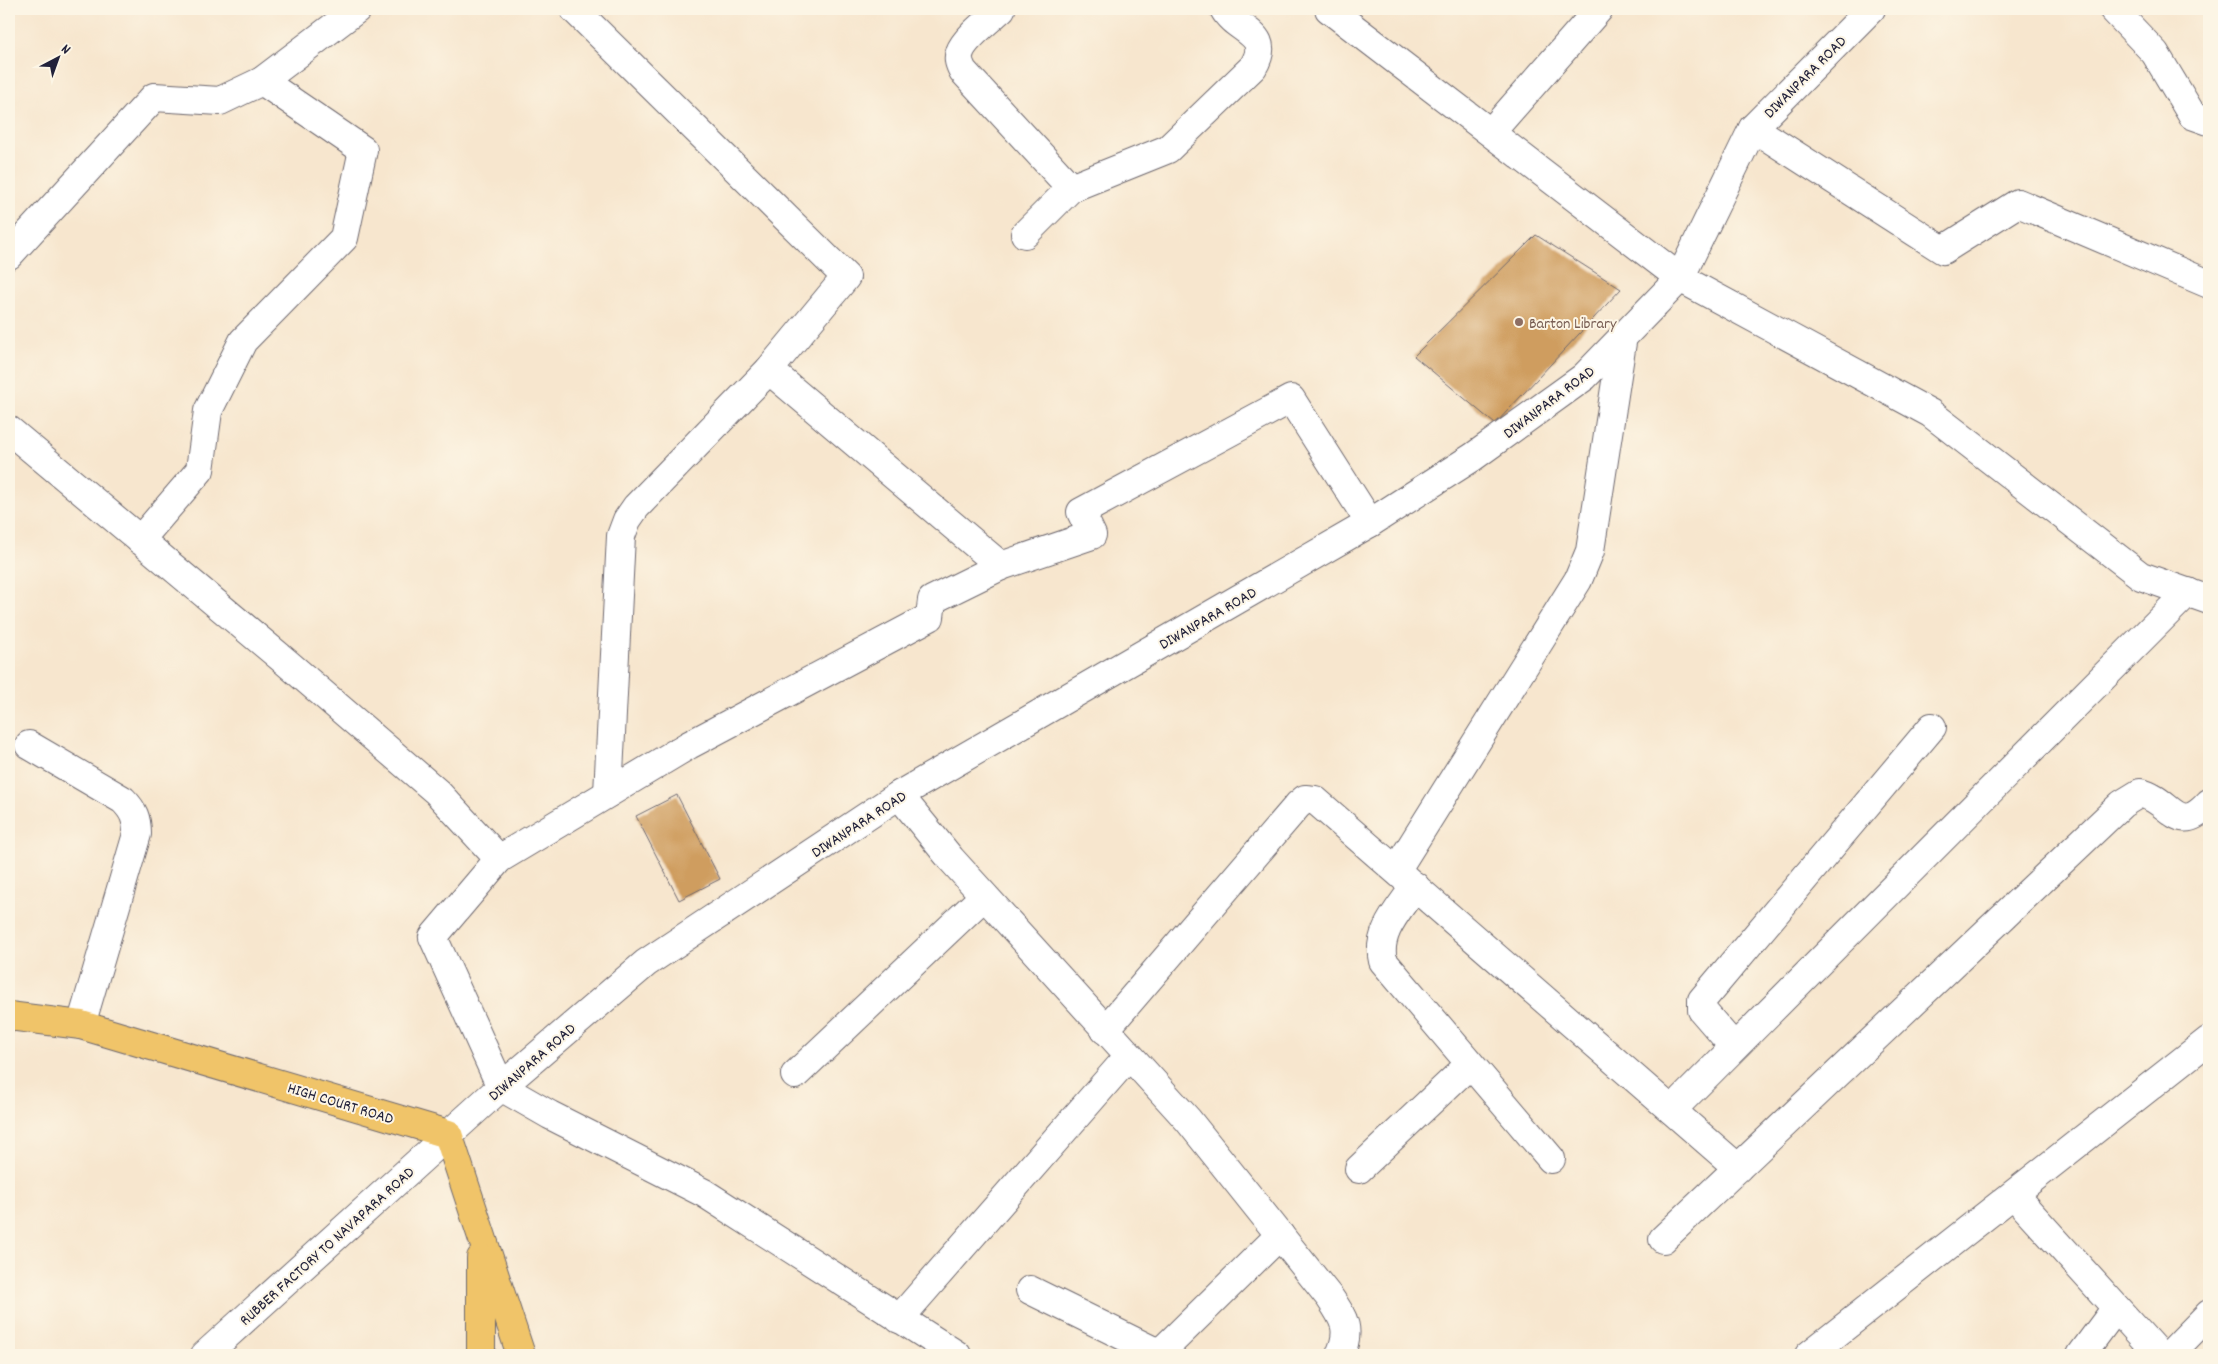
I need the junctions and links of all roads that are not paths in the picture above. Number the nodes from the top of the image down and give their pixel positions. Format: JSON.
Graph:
{"nodes":[{"id":1,"x":357,"y":9,"type":"edge"},
{"id":2,"x":574,"y":9,"type":"edge"},
{"id":3,"x":1001,"y":9,"type":"edge"},
{"id":4,"x":1224,"y":9,"type":"edge"},
{"id":5,"x":1329,"y":9,"type":"edge"},
{"id":6,"x":1598,"y":9,"type":"edge"},
{"id":7,"x":1871,"y":9,"type":"edge"},
{"id":8,"x":2113,"y":9,"type":"edge"},
{"id":9,"x":262,"y":81,"type":"junction"},
{"id":10,"x":2209,"y":121,"type":"edge"},
{"id":11,"x":1753,"y":128,"type":"junction"},
{"id":12,"x":1491,"y":132,"type":"junction"},
{"id":13,"x":1071,"y":188,"type":"junction"},
{"id":14,"x":1024,"y":234,"type":"dead end"},
{"id":15,"x":9,"y":255,"type":"edge"},
{"id":16,"x":1680,"y":278,"type":"junction"},
{"id":17,"x":2209,"y":284,"type":"edge"},
{"id":18,"x":1623,"y":336,"type":"junction"},
{"id":19,"x":768,"y":370,"type":"junction"},
{"id":20,"x":9,"y":430,"type":"edge"},
{"id":21,"x":1370,"y":523,"type":"junction"},
{"id":22,"x":140,"y":540,"type":"junction"},
{"id":23,"x":1001,"y":566,"type":"junction"},
{"id":24,"x":2199,"y":596,"type":"edge"},
{"id":25,"x":1932,"y":727,"type":"dead end"},
{"id":26,"x":29,"y":745,"type":"dead end"},
{"id":27,"x":608,"y":793,"type":"junction"},
{"id":28,"x":899,"y":795,"type":"junction"},
{"id":29,"x":2209,"y":803,"type":"edge"},
{"id":30,"x":499,"y":859,"type":"junction"},
{"id":31,"x":1406,"y":877,"type":"junction"},
{"id":32,"x":984,"y":896,"type":"junction"},
{"id":33,"x":9,"y":1016,"type":"edge"},
{"id":34,"x":81,"y":1025,"type":"junction"},
{"id":35,"x":1105,"y":1030,"type":"junction"},
{"id":36,"x":2209,"y":1040,"type":"edge"},
{"id":37,"x":1734,"y":1047,"type":"junction"},
{"id":38,"x":1129,"y":1056,"type":"junction"},
{"id":39,"x":1470,"y":1064,"type":"junction"},
{"id":40,"x":795,"y":1075,"type":"dead end"},
{"id":41,"x":501,"y":1087,"type":"junction"},
{"id":42,"x":1672,"y":1110,"type":"junction"},
{"id":43,"x":448,"y":1134,"type":"junction"},
{"id":44,"x":1551,"y":1159,"type":"dead end"},
{"id":45,"x":1738,"y":1168,"type":"junction"},
{"id":46,"x":1359,"y":1169,"type":"dead end"},
{"id":47,"x":2014,"y":1195,"type":"junction"},
{"id":48,"x":481,"y":1231,"type":"junction"},
{"id":49,"x":1280,"y":1235,"type":"junction"},
{"id":50,"x":1663,"y":1238,"type":"dead end"},
{"id":51,"x":1030,"y":1290,"type":"dead end"},
{"id":52,"x":2116,"y":1308,"type":"junction"},
{"id":53,"x":2209,"y":1314,"type":"edge"},
{"id":54,"x":899,"y":1319,"type":"junction"},
{"id":55,"x":205,"y":1355,"type":"edge"},
{"id":56,"x":481,"y":1355,"type":"edge"},
{"id":57,"x":521,"y":1355,"type":"edge"},
{"id":58,"x":957,"y":1355,"type":"edge"},
{"id":59,"x":1340,"y":1355,"type":"edge"},
{"id":60,"x":1809,"y":1355,"type":"edge"},
{"id":61,"x":2081,"y":1355,"type":"edge"},
{"id":62,"x":2158,"y":1355,"type":"edge"},
{"id":63,"x":2169,"y":1355,"type":"edge"}],
"edges":[{"from":1,"to":9,"type":"street"},
{"from":2,"to":19,"type":"street"},
{"from":3,"to":13,"type":"street"},
{"from":4,"to":13,"type":"street"},
{"from":5,"to":12,"type":"street"},
{"from":6,"to":12,"type":"street"},
{"from":7,"to":11,"type":"street","name":"DIWANPARA ROAD"},
{"from":8,"to":10,"type":"street"},
{"from":9,"to":15,"type":"street"},
{"from":9,"to":22,"type":"street"},
{"from":11,"to":16,"type":"street","name":"DIWANPARA ROAD"},
{"from":11,"to":17,"type":"street"},
{"from":12,"to":16,"type":"street"},
{"from":13,"to":14,"type":"street"},
{"from":16,"to":18,"type":"street","name":"DIWANPARA ROAD"},
{"from":16,"to":24,"type":"street"},
{"from":18,"to":21,"type":"street","name":"DIWANPARA ROAD"},
{"from":18,"to":31,"type":"street"},
{"from":19,"to":23,"type":"street"},
{"from":19,"to":27,"type":"street"},
{"from":20,"to":22,"type":"street"},
{"from":21,"to":23,"type":"street"},
{"from":21,"to":28,"type":"street","name":"DIWANPARA ROAD"},
{"from":22,"to":30,"type":"street"},
{"from":23,"to":27,"type":"street"},
{"from":24,"to":37,"type":"street"},
{"from":25,"to":37,"type":"street"},
{"from":26,"to":34,"type":"street"},
{"from":27,"to":30,"type":"street"},
{"from":28,"to":32,"type":"street"},
{"from":28,"to":41,"type":"street","name":"DIWANPARA ROAD"},
{"from":29,"to":45,"type":"street"},
{"from":30,"to":41,"type":"street"},
{"from":31,"to":35,"type":"street"},
{"from":31,"to":39,"type":"street"},
{"from":31,"to":42,"type":"street"},
{"from":32,"to":35,"type":"street"},
{"from":32,"to":40,"type":"street"},
{"from":33,"to":34,"type":"main road","name":"HIGH COURT ROAD"},
{"from":34,"to":43,"type":"main road","name":"HIGH COURT ROAD"},
{"from":35,"to":38,"type":"street"},
{"from":36,"to":47,"type":"street"},
{"from":37,"to":42,"type":"street"},
{"from":38,"to":49,"type":"street"},
{"from":38,"to":54,"type":"street"},
{"from":39,"to":44,"type":"street"},
{"from":39,"to":46,"type":"street"},
{"from":41,"to":43,"type":"street","name":"DIWANPARA ROAD"},
{"from":41,"to":54,"type":"street"},
{"from":42,"to":45,"type":"street"},
{"from":43,"to":48,"type":"main road"},
{"from":43,"to":55,"type":"street","name":"RUBBER FACTORY TO NAVAPARA ROAD"},
{"from":45,"to":50,"type":"street"},
{"from":47,"to":52,"type":"street"},
{"from":47,"to":60,"type":"street"},
{"from":48,"to":56,"type":"main road"},
{"from":48,"to":57,"type":"main road"},
{"from":49,"to":51,"type":"street"},
{"from":49,"to":59,"type":"street"},
{"from":52,"to":61,"type":"street"},
{"from":52,"to":62,"type":"street"},
{"from":53,"to":63,"type":"street"},
{"from":54,"to":58,"type":"street"}]}
